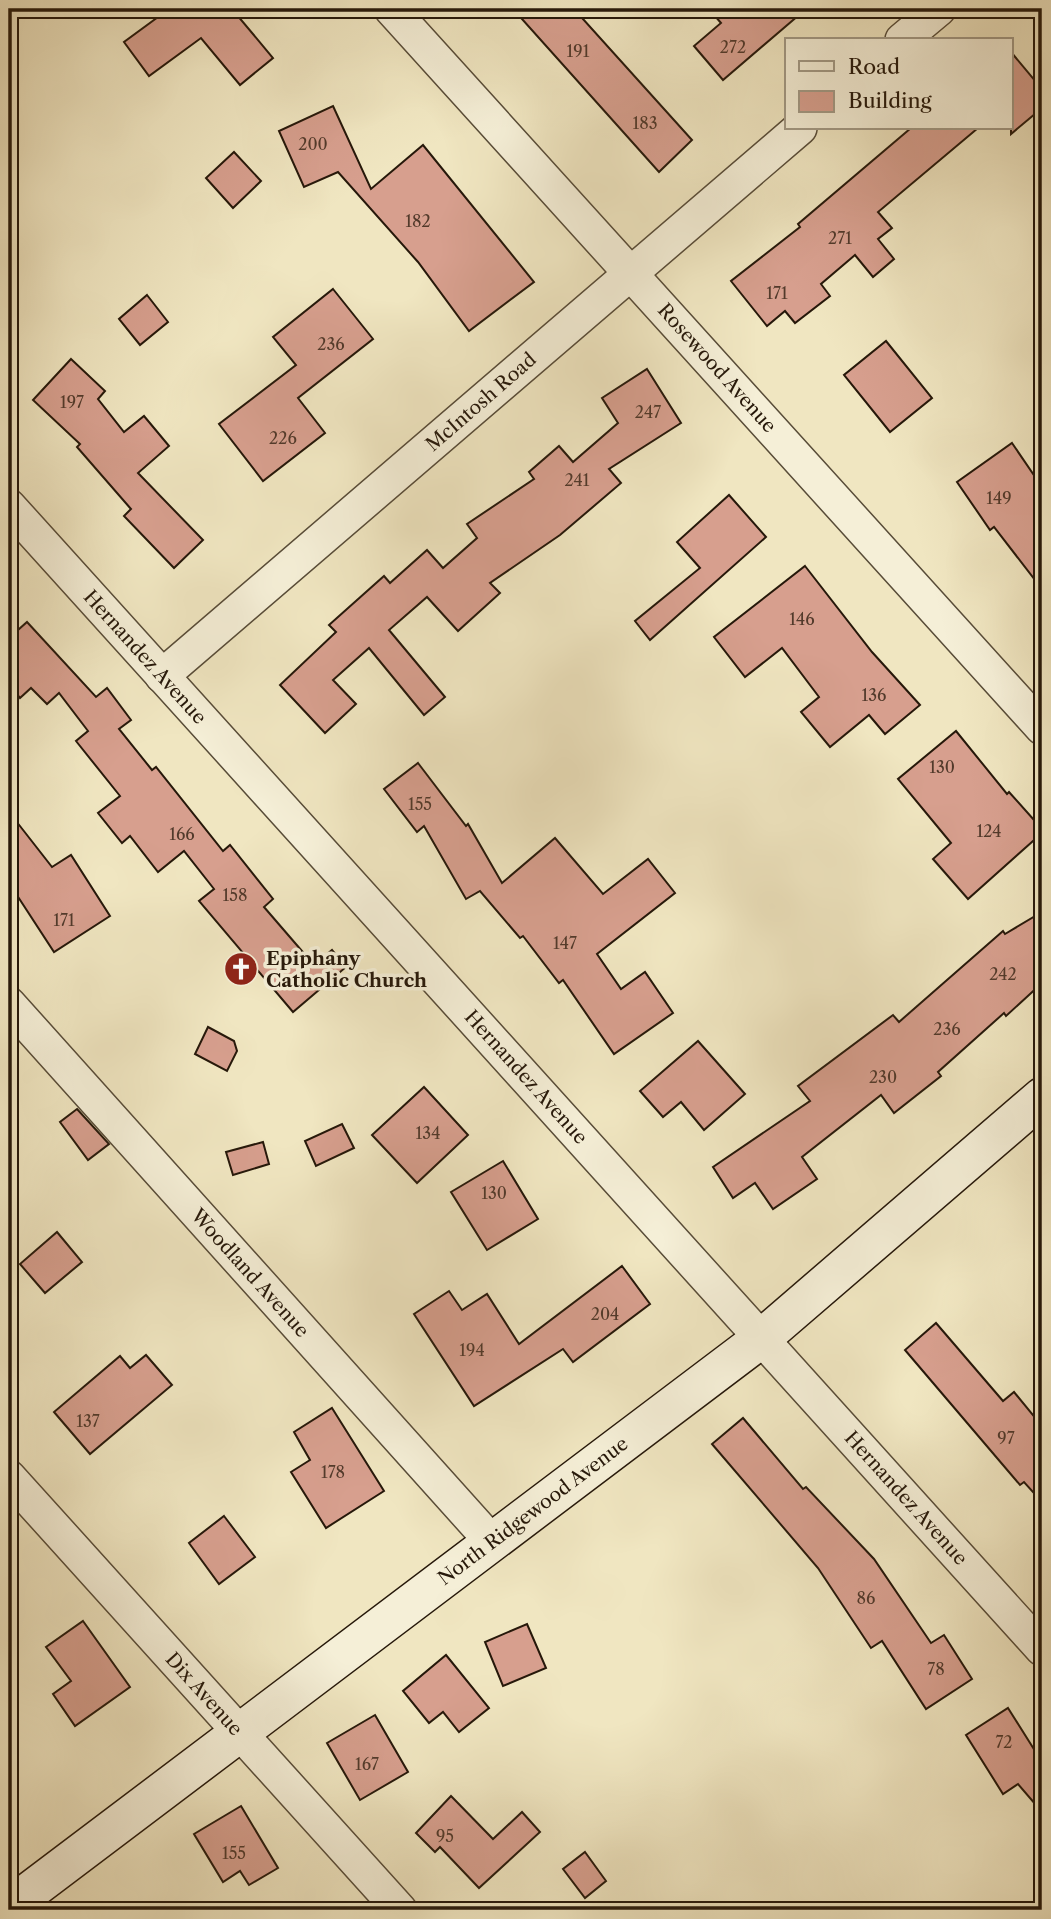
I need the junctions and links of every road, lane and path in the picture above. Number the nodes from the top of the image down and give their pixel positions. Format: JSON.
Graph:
{"nodes":[{"id":1,"x":391,"y":9,"type":"edge"},
{"id":2,"x":939,"y":9,"type":"edge"},
{"id":3,"x":904,"y":38,"type":"edge"},
{"id":4,"x":798,"y":130,"type":"edge"},
{"id":5,"x":630,"y":273,"type":"junction"},
{"id":6,"x":9,"y":506,"type":"edge"},
{"id":7,"x":162,"y":676,"type":"junction"},
{"id":8,"x":1042,"y":728,"type":"edge"},
{"id":9,"x":9,"y":1004,"type":"edge"},
{"id":10,"x":1042,"y":1097,"type":"edge"},
{"id":11,"x":762,"y":1338,"type":"junction"},
{"id":12,"x":9,"y":1477,"type":"edge"},
{"id":13,"x":492,"y":1542,"type":"junction"},
{"id":14,"x":1042,"y":1649,"type":"edge"},
{"id":15,"x":239,"y":1732,"type":"junction"},
{"id":16,"x":9,"y":1907,"type":"edge"},
{"id":17,"x":400,"y":1910,"type":"edge"}],
"edges":[{"from":1,"to":5,"type":"street","name":"Rosewood Avenue"},
{"from":2,"to":3,"type":"street"},
{"from":4,"to":5,"type":"street","name":"McIntosh Road"},
{"from":5,"to":7,"type":"street","name":"McIntosh Road"},
{"from":5,"to":8,"type":"street","name":"Rosewood Avenue"},
{"from":6,"to":7,"type":"street","name":"Hernandez Avenue"},
{"from":7,"to":11,"type":"street","name":"Hernandez Avenue"},
{"from":9,"to":13,"type":"street","name":"Woodland Avenue"},
{"from":10,"to":11,"type":"street","name":"North Ridgewood Avenue"},
{"from":11,"to":13,"type":"street","name":"North Ridgewood Avenue"},
{"from":11,"to":14,"type":"street","name":"Hernandez Avenue"},
{"from":12,"to":15,"type":"street","name":"Dix Avenue"},
{"from":13,"to":15,"type":"street","name":"North Ridgewood Avenue"},
{"from":15,"to":16,"type":"street","name":"North Ridgewood Avenue"},
{"from":15,"to":17,"type":"street","name":"Dix Avenue"}]}
